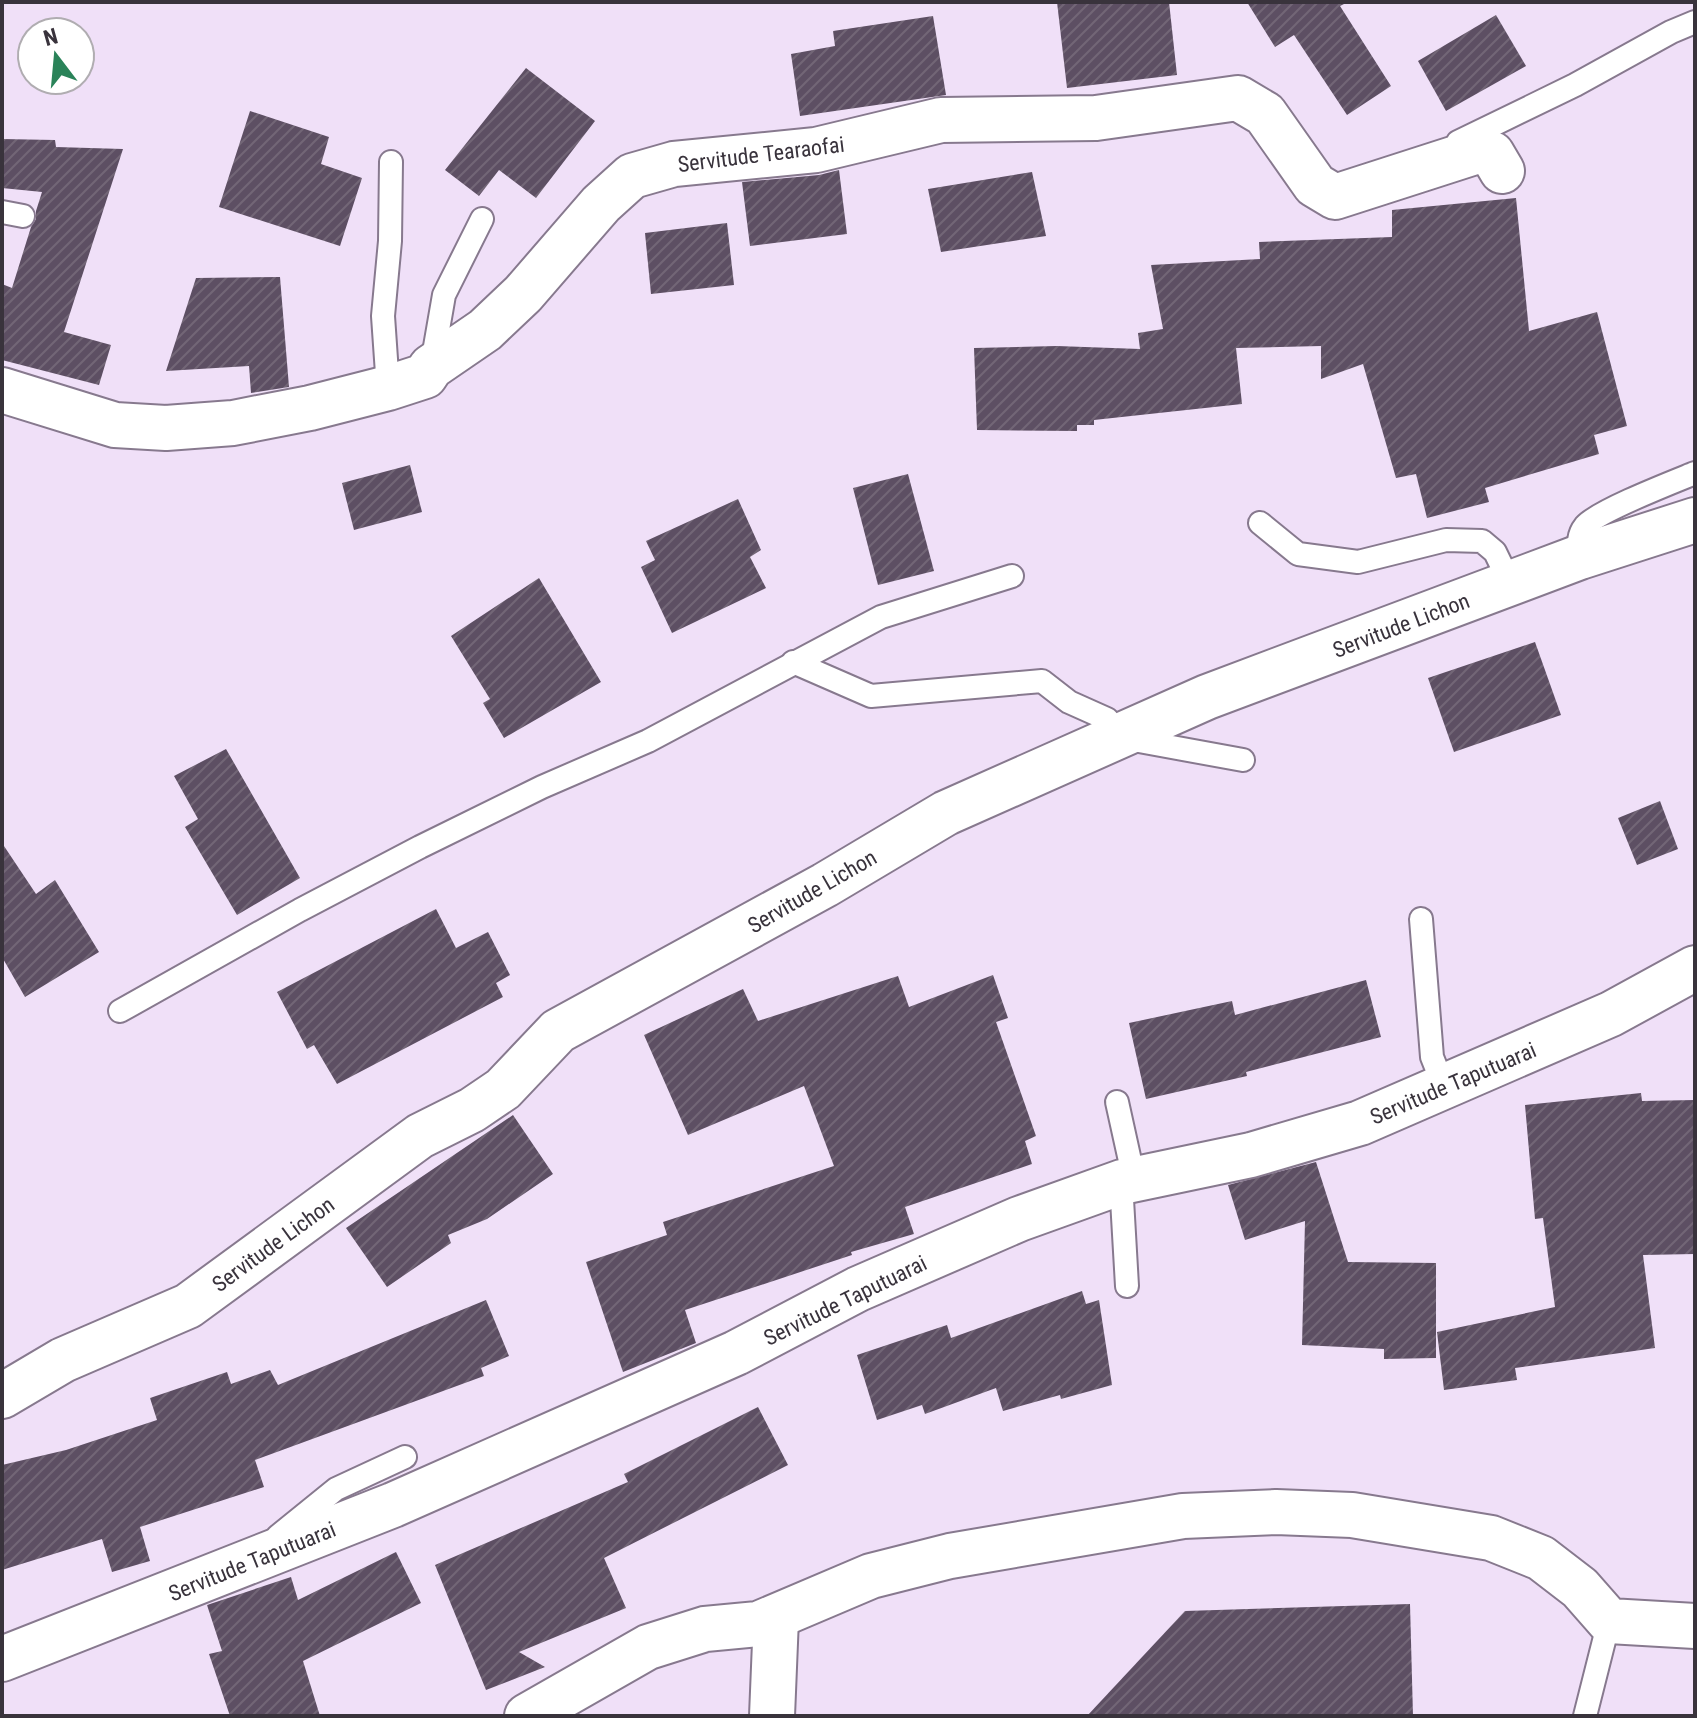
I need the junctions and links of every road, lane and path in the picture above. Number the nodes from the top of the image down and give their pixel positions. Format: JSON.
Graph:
{"nodes":[{"id":1,"x":1695,"y":22,"type":"edge"},
{"id":2,"x":391,"y":162,"type":"dead end"},
{"id":3,"x":1502,"y":171,"type":"dead end"},
{"id":4,"x":1327,"y":192,"type":"junction"},
{"id":5,"x":482,"y":219,"type":"dead end"},
{"id":6,"x":431,"y":367,"type":"junction"},
{"id":7,"x":388,"y":388,"type":"junction"},
{"id":8,"x":2,"y":390,"type":"edge"},
{"id":9,"x":1695,"y":473,"type":"edge"},
{"id":10,"x":1695,"y":520,"type":"edge"},
{"id":11,"x":1260,"y":523,"type":"dead end"},
{"id":12,"x":1580,"y":557,"type":"junction"},
{"id":13,"x":1012,"y":576,"type":"dead end"},
{"id":14,"x":1510,"y":583,"type":"junction"},
{"id":15,"x":1380,"y":633,"type":"junction"},
{"id":16,"x":1437,"y":644,"type":"dead end"},
{"id":17,"x":793,"y":662,"type":"junction"},
{"id":18,"x":1118,"y":736,"type":"junction"},
{"id":19,"x":1243,"y":760,"type":"dead end"},
{"id":20,"x":1421,"y":919,"type":"dead end"},
{"id":21,"x":1695,"y":968,"type":"edge"},
{"id":22,"x":120,"y":1011,"type":"dead end"},
{"id":23,"x":1444,"y":1087,"type":"junction"},
{"id":24,"x":1117,"y":1102,"type":"dead end"},
{"id":25,"x":1127,"y":1181,"type":"junction"},
{"id":26,"x":1127,"y":1286,"type":"dead end"},
{"id":27,"x":2,"y":1396,"type":"edge"},
{"id":28,"x":405,"y":1457,"type":"dead end"},
{"id":29,"x":261,"y":1557,"type":"junction"},
{"id":30,"x":1695,"y":1604,"type":"edge"},
{"id":31,"x":776,"y":1618,"type":"junction"},
{"id":32,"x":1609,"y":1621,"type":"junction"},
{"id":33,"x":1675,"y":1625,"type":"edge"},
{"id":34,"x":2,"y":1659,"type":"edge"},
{"id":35,"x":527,"y":1716,"type":"edge"},
{"id":36,"x":772,"y":1716,"type":"edge"},
{"id":37,"x":1585,"y":1716,"type":"edge"}],
"edges":[{"from":1,"to":4,"type":"lane"},
{"from":2,"to":7,"type":"lane"},
{"from":3,"to":4,"type":"street"},
{"from":4,"to":6,"type":"street","name":"Servitude Tearaofai"},
{"from":5,"to":6,"type":"lane"},
{"from":6,"to":7,"type":"street","name":"Servitude Tearaofai"},
{"from":7,"to":8,"type":"street","name":"Servitude Tearaofai"},
{"from":9,"to":12,"type":"lane"},
{"from":10,"to":12,"type":"street","name":"Servitude Lichon"},
{"from":11,"to":14,"type":"lane"},
{"from":12,"to":14,"type":"street","name":"Servitude Lichon"},
{"from":13,"to":17,"type":"lane"},
{"from":14,"to":15,"type":"street","name":"Servitude Lichon"},
{"from":15,"to":16,"type":"street"},
{"from":15,"to":18,"type":"street","name":"Servitude Lichon"},
{"from":17,"to":18,"type":"lane"},
{"from":17,"to":22,"type":"lane"},
{"from":18,"to":19,"type":"lane"},
{"from":18,"to":27,"type":"street","name":"Servitude Lichon"},
{"from":20,"to":23,"type":"lane"},
{"from":21,"to":23,"type":"street","name":"Servitude Taputuarai"},
{"from":23,"to":25,"type":"street","name":"Servitude Taputuarai"},
{"from":24,"to":25,"type":"lane"},
{"from":25,"to":26,"type":"lane"},
{"from":25,"to":29,"type":"street","name":"Servitude Taputuarai"},
{"from":28,"to":29,"type":"lane"},
{"from":29,"to":34,"type":"street","name":"Servitude Taputuarai"},
{"from":30,"to":33,"type":"lane"},
{"from":31,"to":32,"type":"street"},
{"from":31,"to":35,"type":"street"},
{"from":31,"to":36,"type":"street"},
{"from":32,"to":33,"type":"street"},
{"from":32,"to":37,"type":"lane"}]}
